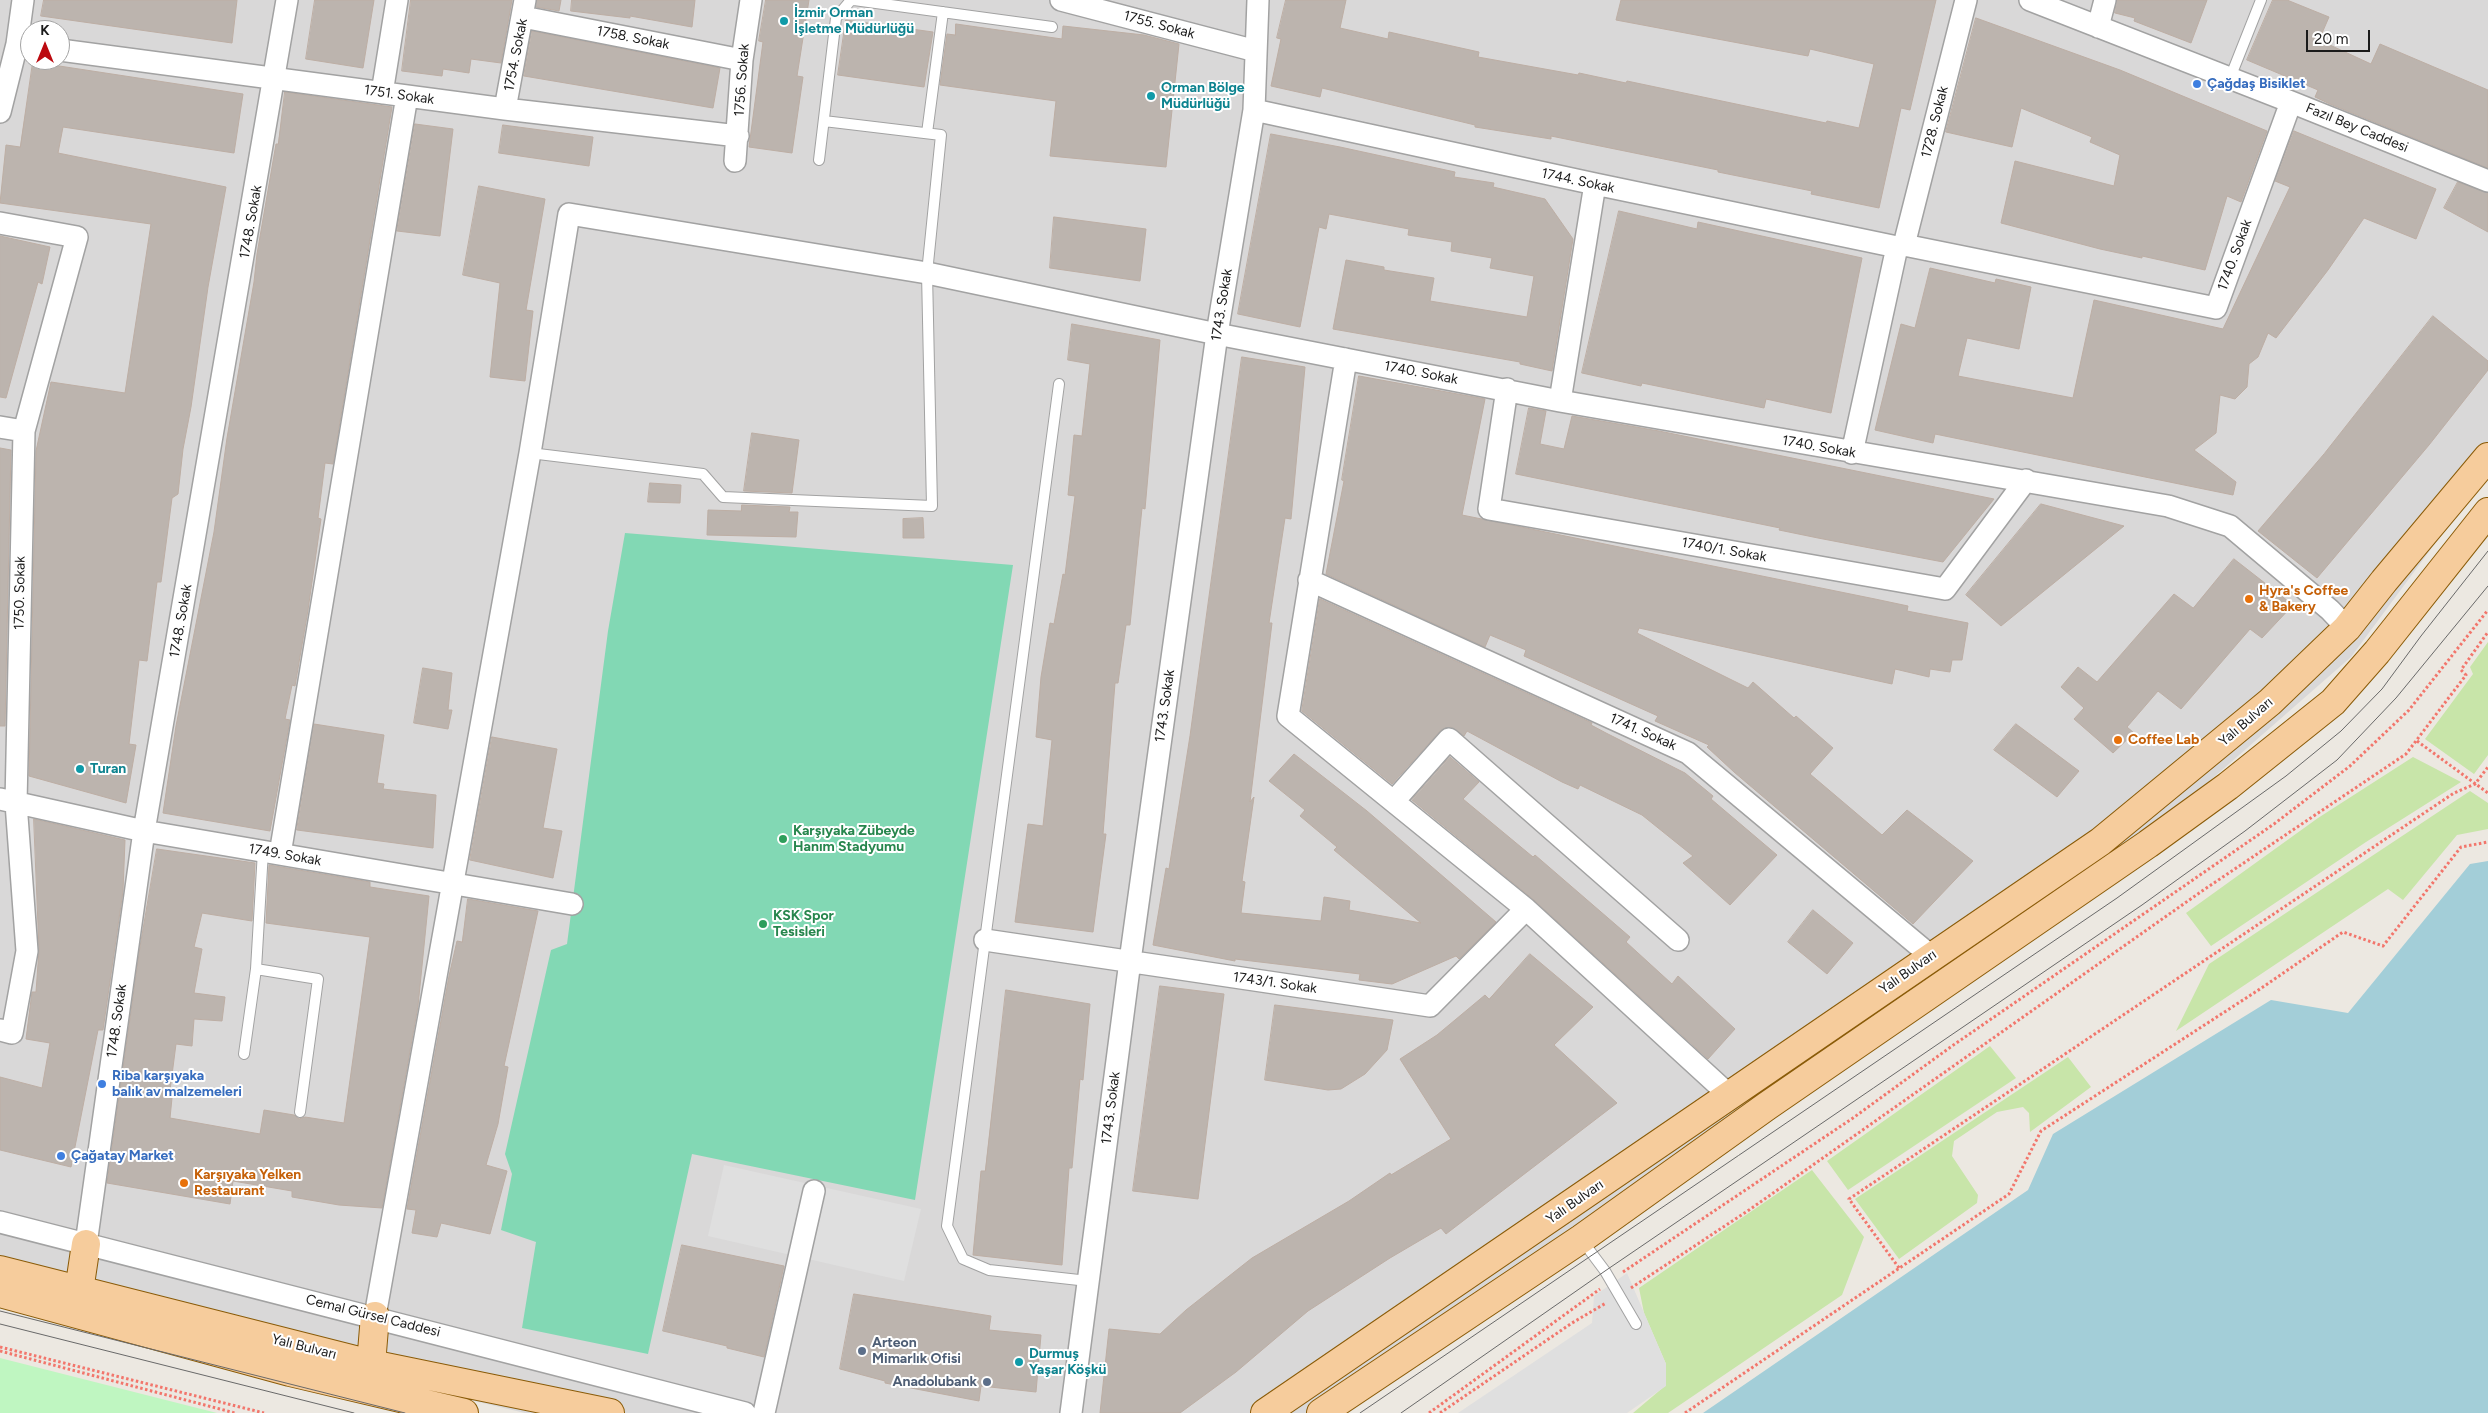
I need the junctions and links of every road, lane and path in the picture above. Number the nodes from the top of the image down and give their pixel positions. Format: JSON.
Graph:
{"nodes":[{"id":1,"x":23,"y":0,"type":"edge"},
{"id":2,"x":287,"y":0,"type":"edge"},
{"id":3,"x":397,"y":0,"type":"edge"},
{"id":4,"x":751,"y":0,"type":"edge"},
{"id":5,"x":853,"y":0,"type":"edge"},
{"id":6,"x":1061,"y":0,"type":"edge"},
{"id":7,"x":1258,"y":0,"type":"edge"},
{"id":8,"x":1966,"y":0,"type":"edge"},
{"id":9,"x":2030,"y":0,"type":"edge"},
{"id":10,"x":2105,"y":0,"type":"edge"},
{"id":11,"x":2261,"y":0,"type":"edge"},
{"id":12,"x":920,"y":4,"type":"edge"},
{"id":13,"x":1104,"y":5,"type":"edge"},
{"id":14,"x":524,"y":8,"type":"edge"},
{"id":15,"x":943,"y":12,"type":"junction"},
{"id":16,"x":1052,"y":27,"type":"dead end"},
{"id":17,"x":2098,"y":27,"type":"junction"},
{"id":18,"x":16,"y":44,"type":"edge"},
{"id":19,"x":70,"y":51,"type":"edge"},
{"id":20,"x":1256,"y":51,"type":"junction"},
{"id":21,"x":742,"y":60,"type":"junction"},
{"id":22,"x":275,"y":78,"type":"junction"},
{"id":23,"x":2230,"y":78,"type":"junction"},
{"id":24,"x":382,"y":93,"type":"junction"},
{"id":25,"x":407,"y":96,"type":"junction"},
{"id":26,"x":2291,"y":102,"type":"junction"},
{"id":27,"x":505,"y":109,"type":"junction"},
{"id":28,"x":1254,"y":110,"type":"junction"},
{"id":29,"x":0,"y":112,"type":"edge"},
{"id":30,"x":824,"y":121,"type":"junction"},
{"id":31,"x":927,"y":133,"type":"junction"},
{"id":32,"x":738,"y":136,"type":"junction"},
{"id":33,"x":819,"y":160,"type":"dead end"},
{"id":34,"x":735,"y":161,"type":"dead end"},
{"id":35,"x":2488,"y":181,"type":"edge"},
{"id":36,"x":1595,"y":184,"type":"junction"},
{"id":37,"x":0,"y":223,"type":"edge"},
{"id":38,"x":1901,"y":246,"type":"junction"},
{"id":39,"x":927,"y":273,"type":"junction"},
{"id":40,"x":1218,"y":334,"type":"junction"},
{"id":41,"x":1346,"y":359,"type":"junction"},
{"id":42,"x":1059,"y":384,"type":"dead end"},
{"id":43,"x":1507,"y":389,"type":"junction"},
{"id":44,"x":1560,"y":401,"type":"junction"},
{"id":45,"x":0,"y":427,"type":"edge"},
{"id":46,"x":24,"y":431,"type":"junction"},
{"id":47,"x":530,"y":452,"type":"junction"},
{"id":48,"x":1852,"y":453,"type":"junction"},
{"id":49,"x":2488,"y":457,"type":"edge"},
{"id":50,"x":2026,"y":480,"type":"junction"},
{"id":51,"x":2488,"y":512,"type":"edge"},
{"id":52,"x":1309,"y":580,"type":"junction"},
{"id":53,"x":2384,"y":581,"type":"junction"},
{"id":54,"x":2413,"y":607,"type":"junction"},
{"id":55,"x":2488,"y":610,"type":"edge"},
{"id":56,"x":2347,"y":628,"type":"junction"},
{"id":57,"x":2488,"y":632,"type":"edge"},
{"id":58,"x":2377,"y":652,"type":"junction"},
{"id":59,"x":2309,"y":664,"type":"junction"},
{"id":60,"x":2333,"y":702,"type":"junction"},
{"id":61,"x":2417,"y":741,"type":"junction"},
{"id":62,"x":2488,"y":767,"type":"edge"},
{"id":63,"x":2476,"y":784,"type":"junction"},
{"id":64,"x":2488,"y":793,"type":"edge"},
{"id":65,"x":8,"y":801,"type":"edge"},
{"id":66,"x":1394,"y":801,"type":"junction"},
{"id":67,"x":144,"y":831,"type":"junction"},
{"id":68,"x":2488,"y":842,"type":"edge"},
{"id":69,"x":271,"y":853,"type":"junction"},
{"id":70,"x":453,"y":883,"type":"junction"},
{"id":71,"x":572,"y":904,"type":"dead end"},
{"id":72,"x":1526,"y":909,"type":"junction"},
{"id":73,"x":985,"y":940,"type":"junction"},
{"id":74,"x":1678,"y":940,"type":"dead end"},
{"id":75,"x":1932,"y":956,"type":"junction"},
{"id":76,"x":1130,"y":961,"type":"junction"},
{"id":77,"x":256,"y":969,"type":"junction"},
{"id":78,"x":6,"y":1032,"type":"edge"},
{"id":79,"x":244,"y":1054,"type":"dead end"},
{"id":80,"x":1729,"y":1095,"type":"junction"},
{"id":81,"x":300,"y":1112,"type":"dead end"},
{"id":82,"x":814,"y":1191,"type":"dead end"},
{"id":83,"x":0,"y":1222,"type":"edge"},
{"id":84,"x":1581,"y":1238,"type":"junction"},
{"id":85,"x":86,"y":1244,"type":"junction"},
{"id":86,"x":1899,"y":1268,"type":"junction"},
{"id":87,"x":0,"y":1270,"type":"edge"},
{"id":88,"x":1088,"y":1281,"type":"junction"},
{"id":89,"x":1611,"y":1281,"type":"junction"},
{"id":90,"x":79,"y":1291,"type":"junction"},
{"id":91,"x":0,"y":1293,"type":"edge"},
{"id":92,"x":1619,"y":1295,"type":"junction"},
{"id":93,"x":375,"y":1316,"type":"junction"},
{"id":94,"x":1636,"y":1324,"type":"dead end"},
{"id":95,"x":0,"y":1349,"type":"edge"},
{"id":96,"x":371,"y":1364,"type":"junction"},
{"id":97,"x":235,"y":1413,"type":"edge"},
{"id":98,"x":264,"y":1413,"type":"edge"},
{"id":99,"x":464,"y":1413,"type":"edge"},
{"id":100,"x":610,"y":1413,"type":"edge"},
{"id":101,"x":745,"y":1413,"type":"edge"},
{"id":102,"x":764,"y":1413,"type":"edge"},
{"id":103,"x":1071,"y":1413,"type":"edge"},
{"id":104,"x":1265,"y":1413,"type":"edge"},
{"id":105,"x":1321,"y":1413,"type":"edge"},
{"id":106,"x":1429,"y":1413,"type":"edge"},
{"id":107,"x":1440,"y":1413,"type":"edge"},
{"id":108,"x":1685,"y":1413,"type":"edge"}],
"edges":[{"from":1,"to":18,"type":"street"},
{"from":2,"to":22,"type":"street","name":"1748. Sokak"},
{"from":3,"to":24,"type":"street"},
{"from":4,"to":21,"type":"street","name":"1756. Sokak"},
{"from":5,"to":12,"type":"lane"},
{"from":5,"to":30,"type":"lane"},
{"from":6,"to":13,"type":"street","name":"1755. Sokak"},
{"from":7,"to":20,"type":"street","name":"1743. Sokak"},
{"from":8,"to":38,"type":"street","name":"1728. Sokak"},
{"from":9,"to":17,"type":"street","name":"Fazıl Bey Caddesi"},
{"from":10,"to":17,"type":"street"},
{"from":11,"to":23,"type":"lane"},
{"from":12,"to":15,"type":"lane"},
{"from":13,"to":20,"type":"street","name":"1755. Sokak"},
{"from":14,"to":21,"type":"street","name":"1758. Sokak"},
{"from":14,"to":27,"type":"street","name":"1754. Sokak"},
{"from":15,"to":16,"type":"lane"},
{"from":15,"to":31,"type":"lane"},
{"from":17,"to":23,"type":"street","name":"Fazıl Bey Caddesi"},
{"from":18,"to":29,"type":"street"},
{"from":19,"to":22,"type":"street","name":"1751. Sokak"},
{"from":20,"to":28,"type":"street","name":"1743. Sokak"},
{"from":21,"to":32,"type":"street","name":"1756. Sokak"},
{"from":22,"to":24,"type":"street","name":"1751. Sokak"},
{"from":22,"to":67,"type":"street","name":"1748. Sokak"},
{"from":23,"to":26,"type":"street","name":"Fazıl Bey Caddesi"},
{"from":24,"to":25,"type":"street","name":"1751. Sokak"},
{"from":25,"to":27,"type":"street","name":"1751. Sokak"},
{"from":25,"to":69,"type":"street"},
{"from":26,"to":35,"type":"street","name":"Fazıl Bey Caddesi"},
{"from":26,"to":38,"type":"street","name":"1740. Sokak"},
{"from":27,"to":32,"type":"street","name":"1751. Sokak"},
{"from":28,"to":36,"type":"street","name":"1744. Sokak"},
{"from":28,"to":40,"type":"street","name":"1743. Sokak"},
{"from":30,"to":31,"type":"lane"},
{"from":30,"to":33,"type":"lane"},
{"from":31,"to":39,"type":"lane"},
{"from":32,"to":34,"type":"street","name":"1756. Sokak"},
{"from":36,"to":38,"type":"street","name":"1744. Sokak"},
{"from":36,"to":44,"type":"street"},
{"from":37,"to":46,"type":"street","name":"1750. Sokak"},
{"from":38,"to":48,"type":"street","name":"1728. Sokak"},
{"from":39,"to":40,"type":"street","name":"1740. Sokak"},
{"from":39,"to":47,"type":"street","name":"1740. Sokak"},
{"from":39,"to":47,"type":"lane"},
{"from":40,"to":41,"type":"street","name":"1740. Sokak"},
{"from":40,"to":76,"type":"street","name":"1743. Sokak"},
{"from":41,"to":43,"type":"street","name":"1740. Sokak"},
{"from":41,"to":52,"type":"street"},
{"from":42,"to":73,"type":"lane"},
{"from":43,"to":44,"type":"street","name":"1740. Sokak"},
{"from":43,"to":50,"type":"street","name":"1740/1. Sokak"},
{"from":44,"to":48,"type":"street","name":"1740. Sokak"},
{"from":45,"to":46,"type":"street"},
{"from":46,"to":65,"type":"street","name":"1750. Sokak"},
{"from":47,"to":70,"type":"street"},
{"from":48,"to":50,"type":"street","name":"1740. Sokak"},
{"from":49,"to":53,"type":"main road","name":"Yalı Bulvarı"},
{"from":50,"to":56,"type":"street","name":"1740. Sokak"},
{"from":51,"to":54,"type":"main road"},
{"from":52,"to":66,"type":"street"},
{"from":52,"to":75,"type":"street","name":"1741. Sokak"},
{"from":53,"to":54,"type":"main road"},
{"from":53,"to":56,"type":"main road","name":"Yalı Bulvarı"},
{"from":54,"to":58,"type":"main road"},
{"from":55,"to":89,"type":"path"},
{"from":56,"to":58,"type":"main road","name":"1740. Sokak"},
{"from":56,"to":59,"type":"main road","name":"Yalı Bulvarı"},
{"from":57,"to":61,"type":"path"},
{"from":58,"to":60,"type":"main road"},
{"from":59,"to":60,"type":"main road"},
{"from":59,"to":75,"type":"main road","name":"Yalı Bulvarı"},
{"from":60,"to":84,"type":"main road"},
{"from":61,"to":63,"type":"path"},
{"from":61,"to":92,"type":"path"},
{"from":62,"to":63,"type":"path"},
{"from":63,"to":64,"type":"path"},
{"from":63,"to":86,"type":"path"},
{"from":65,"to":67,"type":"street","name":"1749. Sokak"},
{"from":65,"to":78,"type":"street","name":"1750. Sokak"},
{"from":66,"to":72,"type":"street"},
{"from":66,"to":74,"type":"street"},
{"from":67,"to":69,"type":"street","name":"1749. Sokak"},
{"from":67,"to":85,"type":"street","name":"1748. Sokak"},
{"from":68,"to":86,"type":"path"},
{"from":69,"to":70,"type":"street","name":"1749. Sokak"},
{"from":69,"to":77,"type":"lane"},
{"from":70,"to":71,"type":"street","name":"1749. Sokak"},
{"from":70,"to":93,"type":"street"},
{"from":72,"to":76,"type":"street","name":"1743/1. Sokak"},
{"from":72,"to":80,"type":"street"},
{"from":73,"to":76,"type":"street","name":"1743/1. Sokak"},
{"from":73,"to":88,"type":"lane"},
{"from":75,"to":80,"type":"main road","name":"Yalı Bulvarı"},
{"from":76,"to":88,"type":"street","name":"1743. Sokak"},
{"from":77,"to":79,"type":"lane"},
{"from":77,"to":81,"type":"lane"},
{"from":80,"to":104,"type":"main road","name":"Yalı Bulvarı"},
{"from":82,"to":102,"type":"street"},
{"from":83,"to":85,"type":"street","name":"Cemal Gürsel Caddesi"},
{"from":84,"to":89,"type":"lane"},
{"from":84,"to":105,"type":"main road"},
{"from":85,"to":90,"type":"main road"},
{"from":85,"to":93,"type":"street","name":"Cemal Gürsel Caddesi"},
{"from":86,"to":108,"type":"path"},
{"from":87,"to":90,"type":"main road","name":"Yalı Bulvarı"},
{"from":88,"to":103,"type":"street","name":"1743. Sokak"},
{"from":89,"to":92,"type":"lane"},
{"from":89,"to":106,"type":"path"},
{"from":90,"to":96,"type":"main road","name":"Yalı Bulvarı"},
{"from":91,"to":99,"type":"main road","name":"Yalı Bulvarı"},
{"from":92,"to":94,"type":"lane"},
{"from":92,"to":107,"type":"path"},
{"from":93,"to":96,"type":"main road"},
{"from":93,"to":101,"type":"street","name":"Cemal Gürsel Caddesi"},
{"from":95,"to":97,"type":"path"},
{"from":95,"to":98,"type":"path"},
{"from":96,"to":100,"type":"main road","name":"Yalı Bulvarı"}]}
